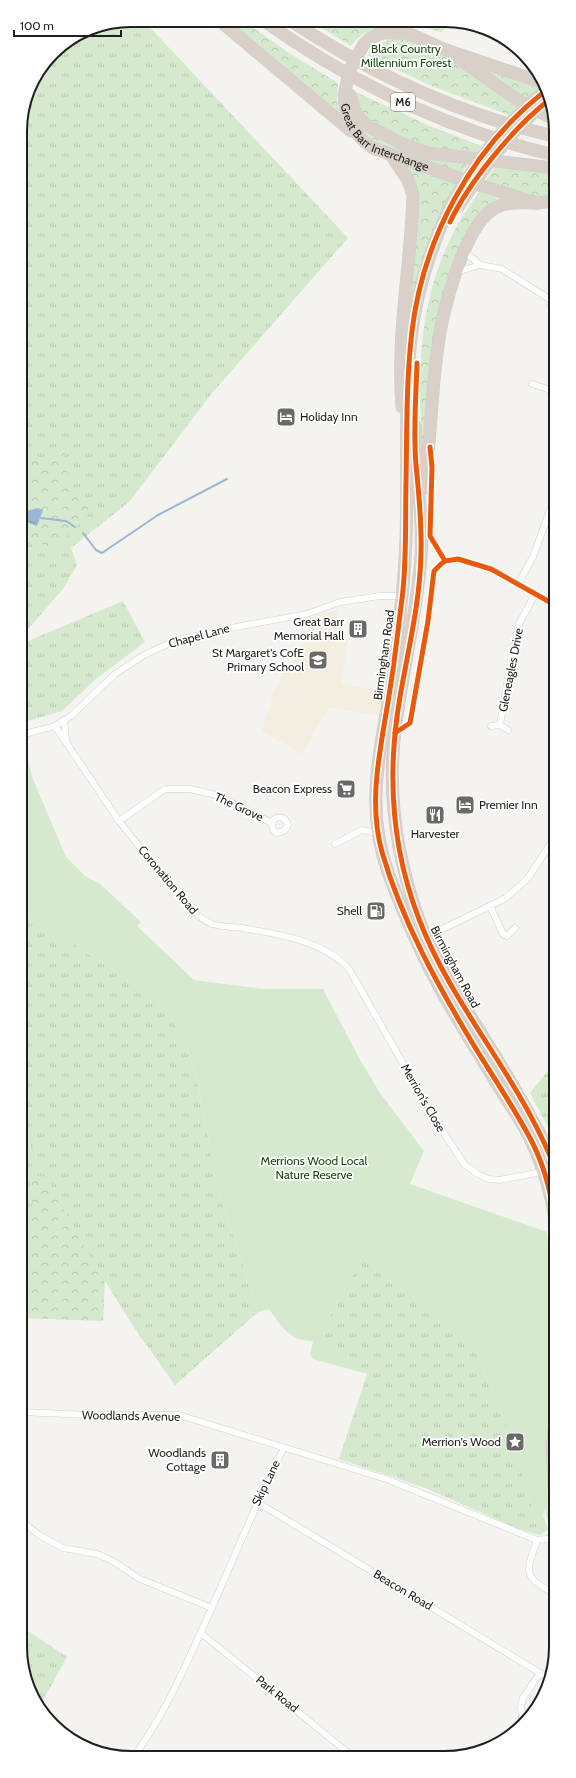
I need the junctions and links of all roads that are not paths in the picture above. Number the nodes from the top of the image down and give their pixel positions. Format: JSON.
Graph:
{"nodes":[{"id":1,"x":227,"y":27,"type":"edge"},
{"id":2,"x":272,"y":27,"type":"edge"},
{"id":3,"x":301,"y":27,"type":"edge"},
{"id":4,"x":392,"y":27,"type":"edge"},
{"id":5,"x":408,"y":32,"type":"junction"},
{"id":6,"x":443,"y":49,"type":"junction"},
{"id":7,"x":512,"y":72,"type":"junction"},
{"id":8,"x":530,"y":72,"type":"edge"},
{"id":9,"x":536,"y":80,"type":"edge"},
{"id":10,"x":542,"y":94,"type":"edge"},
{"id":11,"x":347,"y":95,"type":"junction"},
{"id":12,"x":545,"y":104,"type":"edge"},
{"id":13,"x":548,"y":115,"type":"edge"},
{"id":14,"x":549,"y":135,"type":"edge"},
{"id":15,"x":362,"y":141,"type":"junction"},
{"id":16,"x":549,"y":154,"type":"edge"},
{"id":17,"x":391,"y":155,"type":"junction"},
{"id":18,"x":549,"y":167,"type":"edge"},
{"id":19,"x":549,"y":202,"type":"edge"},
{"id":20,"x":537,"y":203,"type":"junction"},
{"id":21,"x":452,"y":211,"type":"junction"},
{"id":22,"x":464,"y":251,"type":"junction"},
{"id":23,"x":480,"y":265,"type":"junction"},
{"id":24,"x":457,"y":272,"type":"junction"},
{"id":25,"x":549,"y":301,"type":"edge"},
{"id":26,"x":532,"y":384,"type":"dead end"},
{"id":27,"x":549,"y":389,"type":"edge"},
{"id":28,"x":430,"y":446,"type":"junction"},
{"id":29,"x":413,"y":462,"type":"junction"},
{"id":30,"x":549,"y":514,"type":"edge"},
{"id":31,"x":420,"y":515,"type":"junction"},
{"id":32,"x":445,"y":561,"type":"junction"},
{"id":33,"x":518,"y":584,"type":"junction"},
{"id":34,"x":535,"y":594,"type":"junction"},
{"id":35,"x":402,"y":596,"type":"junction"},
{"id":36,"x":549,"y":602,"type":"edge"},
{"id":37,"x":64,"y":720,"type":"junction"},
{"id":38,"x":500,"y":725,"type":"junction"},
{"id":39,"x":55,"y":726,"type":"junction"},
{"id":40,"x":491,"y":726,"type":"dead end"},
{"id":41,"x":508,"y":730,"type":"dead end"},
{"id":42,"x":27,"y":733,"type":"edge"},
{"id":43,"x":395,"y":733,"type":"junction"},
{"id":44,"x":66,"y":741,"type":"junction"},
{"id":45,"x":392,"y":773,"type":"junction"},
{"id":46,"x":392,"y":792,"type":"junction"},
{"id":47,"x":119,"y":821,"type":"junction"},
{"id":48,"x":272,"y":823,"type":"dead end"},
{"id":49,"x":377,"y":826,"type":"junction"},
{"id":50,"x":335,"y":844,"type":"dead end"},
{"id":51,"x":549,"y":846,"type":"edge"},
{"id":52,"x":490,"y":906,"type":"junction"},
{"id":53,"x":515,"y":928,"type":"dead end"},
{"id":54,"x":426,"y":937,"type":"junction"},
{"id":55,"x":340,"y":959,"type":"joint"},
{"id":56,"x":549,"y":1155,"type":"edge"},
{"id":57,"x":540,"y":1163,"type":"junction"},
{"id":58,"x":549,"y":1163,"type":"edge"},
{"id":59,"x":548,"y":1178,"type":"edge"},
{"id":60,"x":27,"y":1412,"type":"edge"},
{"id":61,"x":284,"y":1448,"type":"junction"},
{"id":62,"x":257,"y":1502,"type":"junction"},
{"id":63,"x":27,"y":1524,"type":"edge"},
{"id":64,"x":549,"y":1539,"type":"edge"},
{"id":65,"x":537,"y":1540,"type":"junction"},
{"id":66,"x":549,"y":1591,"type":"edge"},
{"id":67,"x":212,"y":1608,"type":"junction"},
{"id":68,"x":201,"y":1633,"type":"junction"},
{"id":69,"x":540,"y":1673,"type":"junction"},
{"id":70,"x":544,"y":1676,"type":"edge"},
{"id":71,"x":522,"y":1715,"type":"edge"},
{"id":72,"x":138,"y":1751,"type":"edge"},
{"id":73,"x":346,"y":1751,"type":"edge"}],
"edges":[{"from":1,"to":15,"type":"highway"},
{"from":2,"to":16,"type":"highway","number":"M6"},
{"from":3,"to":14,"type":"highway","number":"M6"},
{"from":4,"to":5,"type":"highway"},
{"from":5,"to":6,"type":"highway","name":"Great Barr Interchange"},
{"from":5,"to":11,"type":"highway","name":"Great Barr Interchange","bridge":true},
{"from":6,"to":7,"type":"highway","name":"Great Barr Interchange"},
{"from":6,"to":13,"type":"highway"},
{"from":7,"to":8,"type":"highway"},
{"from":7,"to":9,"type":"highway","name":"Great Barr Interchange"},
{"from":10,"to":21,"type":"highway","name":"Birmingham Road","bridge":true},
{"from":11,"to":15,"type":"highway","name":"Great Barr Interchange"},
{"from":11,"to":18,"type":"highway"},
{"from":12,"to":21,"type":"highway","name":"Birmingham Road","bridge":true},
{"from":15,"to":17,"type":"highway","name":"Great Barr Interchange"},
{"from":17,"to":20,"type":"highway","name":"Great Barr Interchange"},
{"from":17,"to":29,"type":"highway"},
{"from":19,"to":20,"type":"highway","name":"Great Barr Interchange"},
{"from":20,"to":22,"type":"highway"},
{"from":21,"to":29,"type":"highway","name":"Birmingham Road"},
{"from":22,"to":23,"type":"street"},
{"from":22,"to":24,"type":"highway"},
{"from":23,"to":24,"type":"street"},
{"from":23,"to":25,"type":"street"},
{"from":24,"to":28,"type":"highway"},
{"from":26,"to":27,"type":"street"},
{"from":28,"to":29,"type":"highway"},
{"from":28,"to":31,"type":"highway"},
{"from":28,"to":32,"type":"street"},
{"from":29,"to":31,"type":"highway","name":"Birmingham Road"},
{"from":29,"to":35,"type":"highway","name":"Birmingham Road"},
{"from":30,"to":33,"type":"street"},
{"from":31,"to":43,"type":"highway","name":"Birmingham Road"},
{"from":32,"to":33,"type":"street"},
{"from":32,"to":43,"type":"street"},
{"from":33,"to":34,"type":"street"},
{"from":34,"to":36,"type":"street"},
{"from":34,"to":38,"type":"street","name":"Gleneagles Drive"},
{"from":35,"to":37,"type":"street","name":"Chapel Lane"},
{"from":35,"to":49,"type":"highway","name":"Birmingham Road"},
{"from":37,"to":39,"type":"street","name":"Chapel Lane"},
{"from":37,"to":44,"type":"street","name":"Coronation Road"},
{"from":38,"to":40,"type":"street","name":"Gleneagles Drive"},
{"from":38,"to":41,"type":"street","name":"Gleneagles Drive"},
{"from":39,"to":42,"type":"street","name":"Chapel Lane"},
{"from":39,"to":44,"type":"street","name":"Coronation Road"},
{"from":43,"to":45,"type":"highway","name":"Birmingham Road"},
{"from":44,"to":47,"type":"street","name":"Coronation Road"},
{"from":45,"to":46,"type":"highway","name":"Birmingham Road"},
{"from":45,"to":49,"type":"highway"},
{"from":46,"to":49,"type":"highway"},
{"from":46,"to":54,"type":"highway","name":"Birmingham Road"},
{"from":47,"to":48,"type":"street","name":"The Grove"},
{"from":47,"to":55,"type":"street","name":"Coronation Road"},
{"from":49,"to":50,"type":"street"},
{"from":49,"to":57,"type":"highway","name":"Birmingham Road"},
{"from":51,"to":52,"type":"street"},
{"from":52,"to":53,"type":"street"},
{"from":52,"to":54,"type":"street"},
{"from":54,"to":56,"type":"highway","name":"Birmingham Road"},
{"from":55,"to":59,"type":"street","name":"Merrion's Close"},
{"from":57,"to":58,"type":"highway"},
{"from":57,"to":59,"type":"highway","name":"Birmingham Road"},
{"from":60,"to":61,"type":"street","name":"Woodlands Avenue"},
{"from":61,"to":62,"type":"street","name":"Skip Lane"},
{"from":61,"to":65,"type":"street","name":"Skip Lane"},
{"from":62,"to":67,"type":"street","name":"Skip Lane"},
{"from":62,"to":69,"type":"street","name":"Beacon Road"},
{"from":63,"to":67,"type":"street"},
{"from":64,"to":65,"type":"street","name":"Skip Lane"},
{"from":65,"to":66,"type":"street"},
{"from":67,"to":68,"type":"street","name":"Skip Lane"},
{"from":68,"to":72,"type":"street","name":"Skip Lane"},
{"from":68,"to":73,"type":"street","name":"Park Road"},
{"from":69,"to":70,"type":"street","name":"Beacon Road"},
{"from":69,"to":71,"type":"street"}]}
